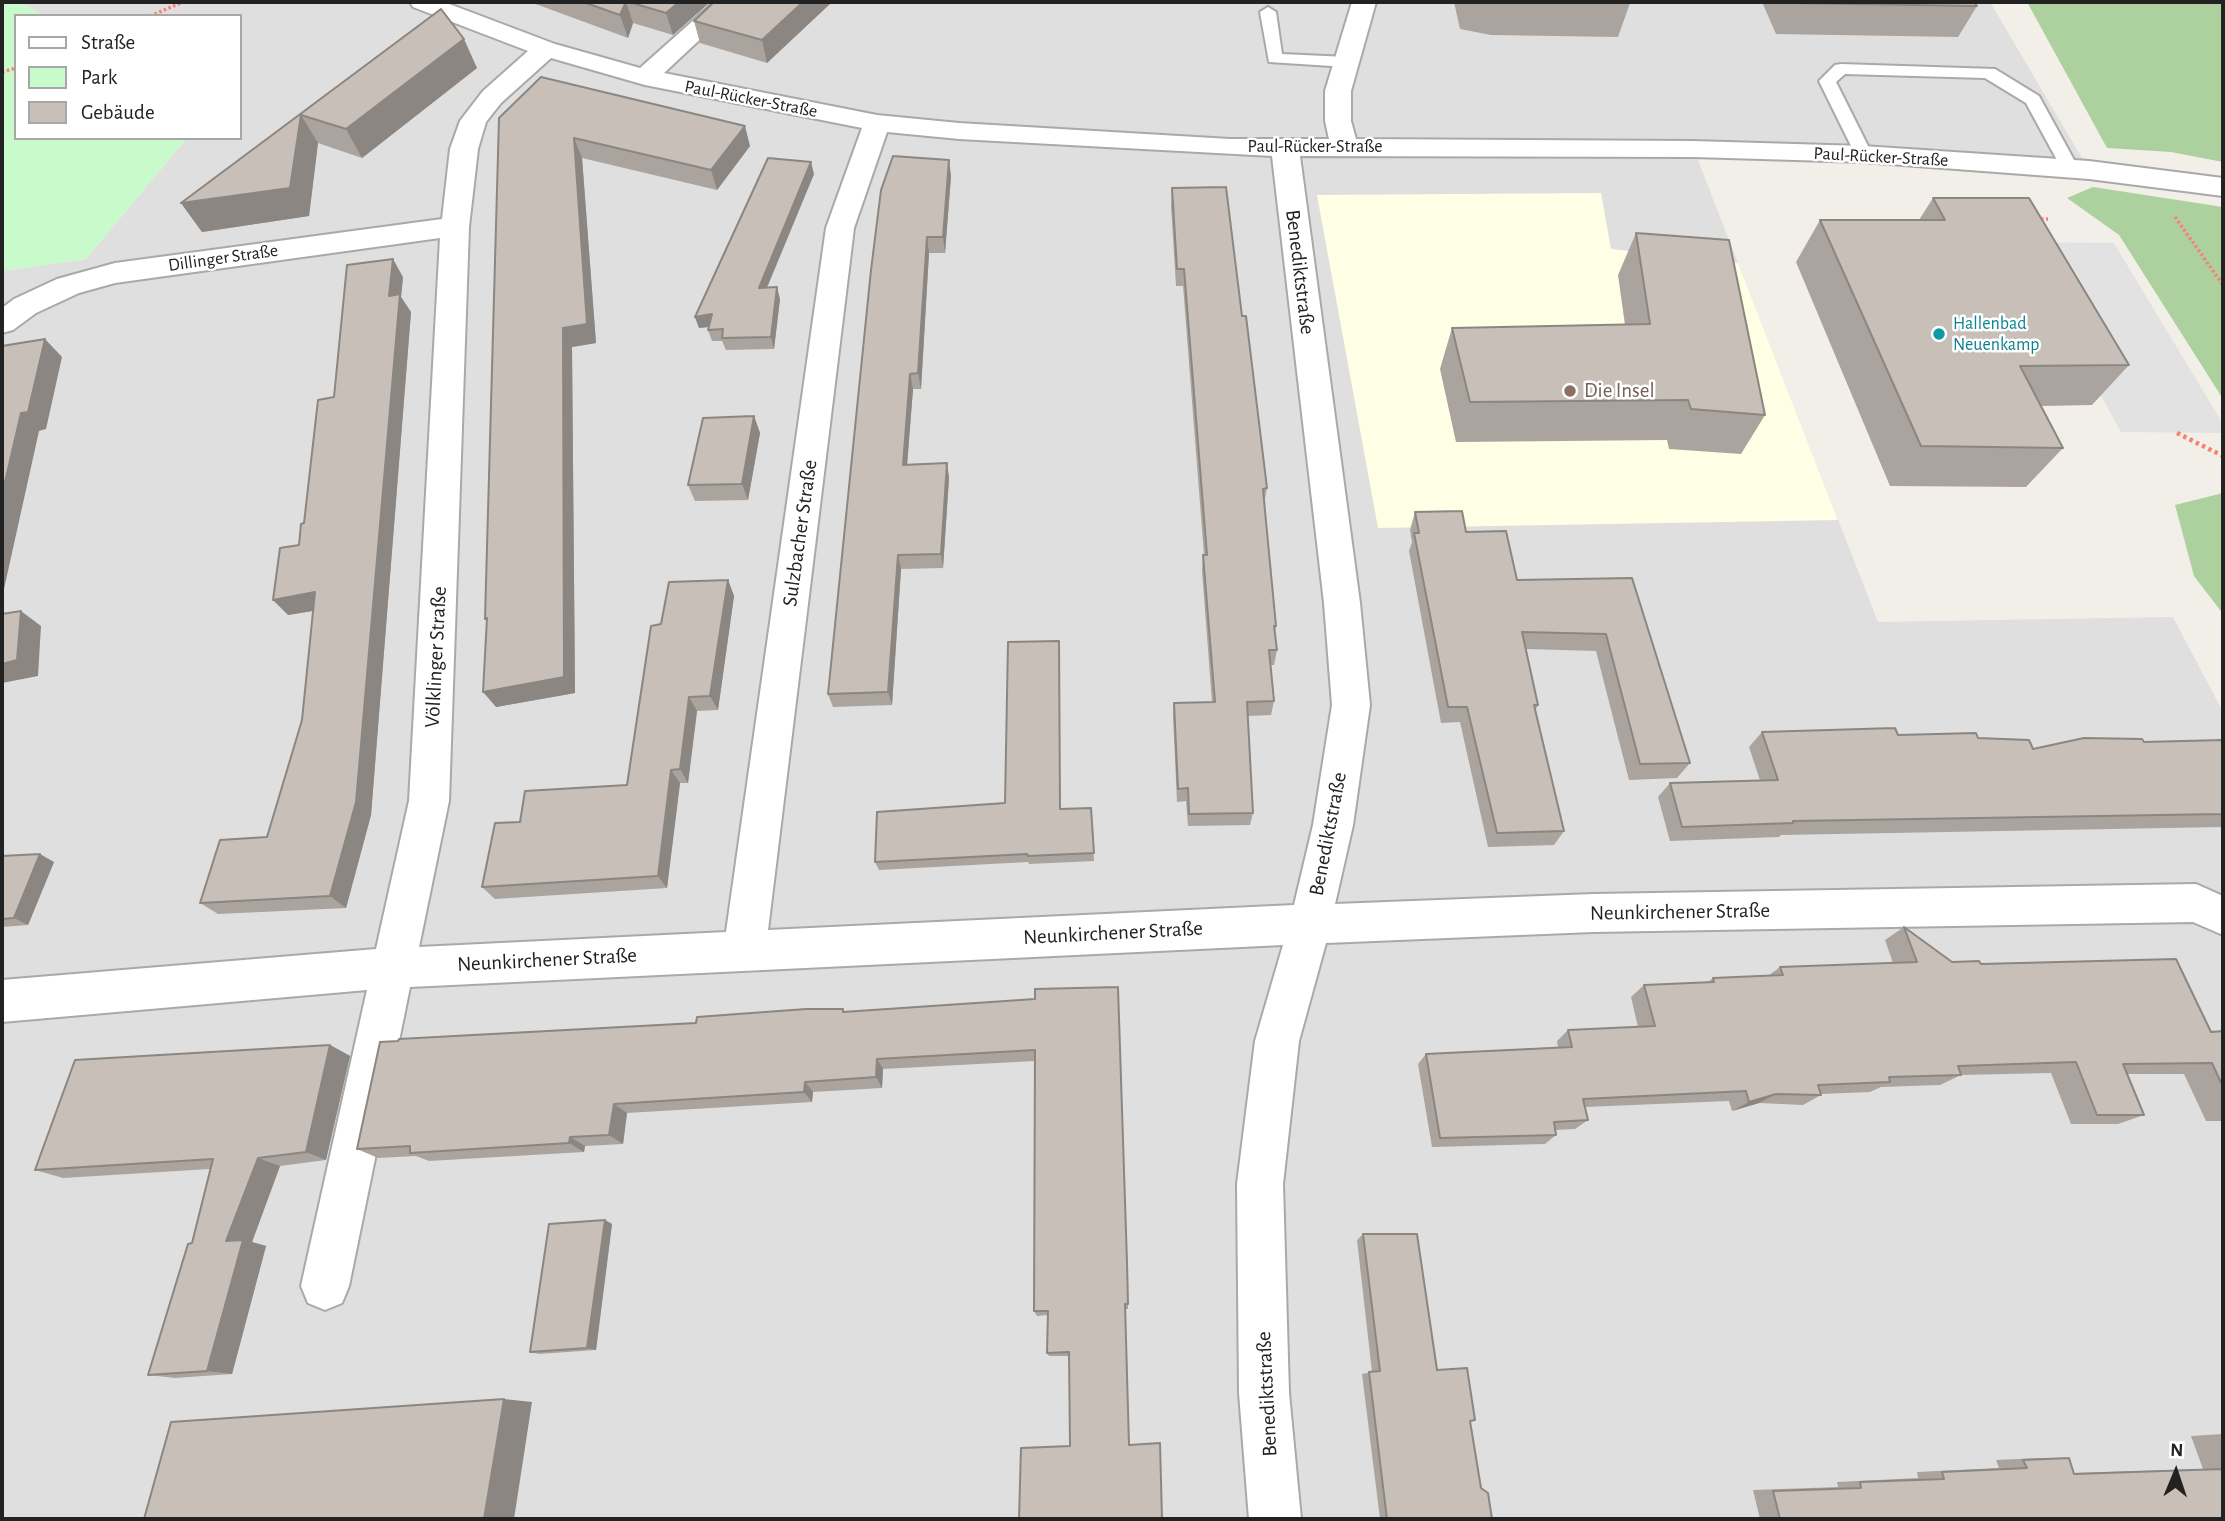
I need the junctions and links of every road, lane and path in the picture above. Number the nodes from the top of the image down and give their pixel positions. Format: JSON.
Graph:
{"nodes":[{"id":1,"x":183,"y":2,"type":"edge"},
{"id":2,"x":422,"y":2,"type":"edge"},
{"id":3,"x":728,"y":2,"type":"edge"},
{"id":4,"x":1364,"y":2,"type":"edge"},
{"id":5,"x":1268,"y":12,"type":"dead end"},
{"id":6,"x":155,"y":14,"type":"edge"},
{"id":7,"x":546,"y":49,"type":"junction"},
{"id":8,"x":1347,"y":62,"type":"junction"},
{"id":9,"x":645,"y":77,"type":"junction"},
{"id":10,"x":877,"y":123,"type":"junction"},
{"id":11,"x":1286,"y":147,"type":"junction"},
{"id":12,"x":1344,"y":147,"type":"junction"},
{"id":13,"x":1863,"y":154,"type":"junction"},
{"id":14,"x":2070,"y":169,"type":"junction"},
{"id":15,"x":2153,"y":178,"type":"junction"},
{"id":16,"x":2223,"y":187,"type":"edge"},
{"id":17,"x":2035,"y":219,"type":"edge"},
{"id":18,"x":2049,"y":219,"type":"dead end"},
{"id":19,"x":455,"y":227,"type":"junction"},
{"id":20,"x":2223,"y":285,"type":"edge"},
{"id":21,"x":2,"y":323,"type":"edge"},
{"id":22,"x":2177,"y":433,"type":"dead end"},
{"id":23,"x":2223,"y":456,"type":"edge"},
{"id":24,"x":2223,"y":916,"type":"edge"},
{"id":25,"x":1310,"y":924,"type":"junction"},
{"id":26,"x":745,"y":949,"type":"junction"},
{"id":27,"x":392,"y":968,"type":"junction"},
{"id":28,"x":2,"y":1001,"type":"edge"},
{"id":29,"x":324,"y":1286,"type":"dead end"},
{"id":30,"x":1275,"y":1519,"type":"edge"}],
"edges":[{"from":1,"to":6,"type":"path"},
{"from":2,"to":7,"type":"street","name":"Paul-Rücker-Straße"},
{"from":3,"to":9,"type":"street"},
{"from":4,"to":8,"type":"street"},
{"from":5,"to":8,"type":"lane"},
{"from":7,"to":9,"type":"street","name":"Paul-Rücker-Straße"},
{"from":7,"to":19,"type":"street","name":"Völklinger Straße"},
{"from":8,"to":12,"type":"street"},
{"from":9,"to":10,"type":"street","name":"Paul-Rücker-Straße"},
{"from":10,"to":11,"type":"street","name":"Paul-Rücker-Straße"},
{"from":10,"to":26,"type":"street","name":"Sulzbacher Straße"},
{"from":11,"to":12,"type":"street","name":"Paul-Rücker-Straße"},
{"from":11,"to":25,"type":"street","name":"Benediktstraße"},
{"from":12,"to":13,"type":"street","name":"Paul-Rücker-Straße"},
{"from":13,"to":14,"type":"street","name":"Paul-Rücker-Straße"},
{"from":13,"to":14,"type":"lane"},
{"from":14,"to":15,"type":"street","name":"Paul-Rücker-Straße"},
{"from":15,"to":16,"type":"street","name":"Paul-Rücker-Straße"},
{"from":15,"to":20,"type":"path"},
{"from":17,"to":18,"type":"path"},
{"from":19,"to":21,"type":"street","name":"Dillinger Straße"},
{"from":19,"to":27,"type":"street","name":"Völklinger Straße"},
{"from":22,"to":23,"type":"path"},
{"from":24,"to":25,"type":"street","name":"Neunkirchener Straße"},
{"from":25,"to":26,"type":"street","name":"Neunkirchener Straße"},
{"from":25,"to":30,"type":"street","name":"Benediktstraße"},
{"from":26,"to":27,"type":"street","name":"Neunkirchener Straße"},
{"from":27,"to":28,"type":"street","name":"Neunkirchener Straße"},
{"from":27,"to":29,"type":"street","name":"Völklinger Straße"}]}
